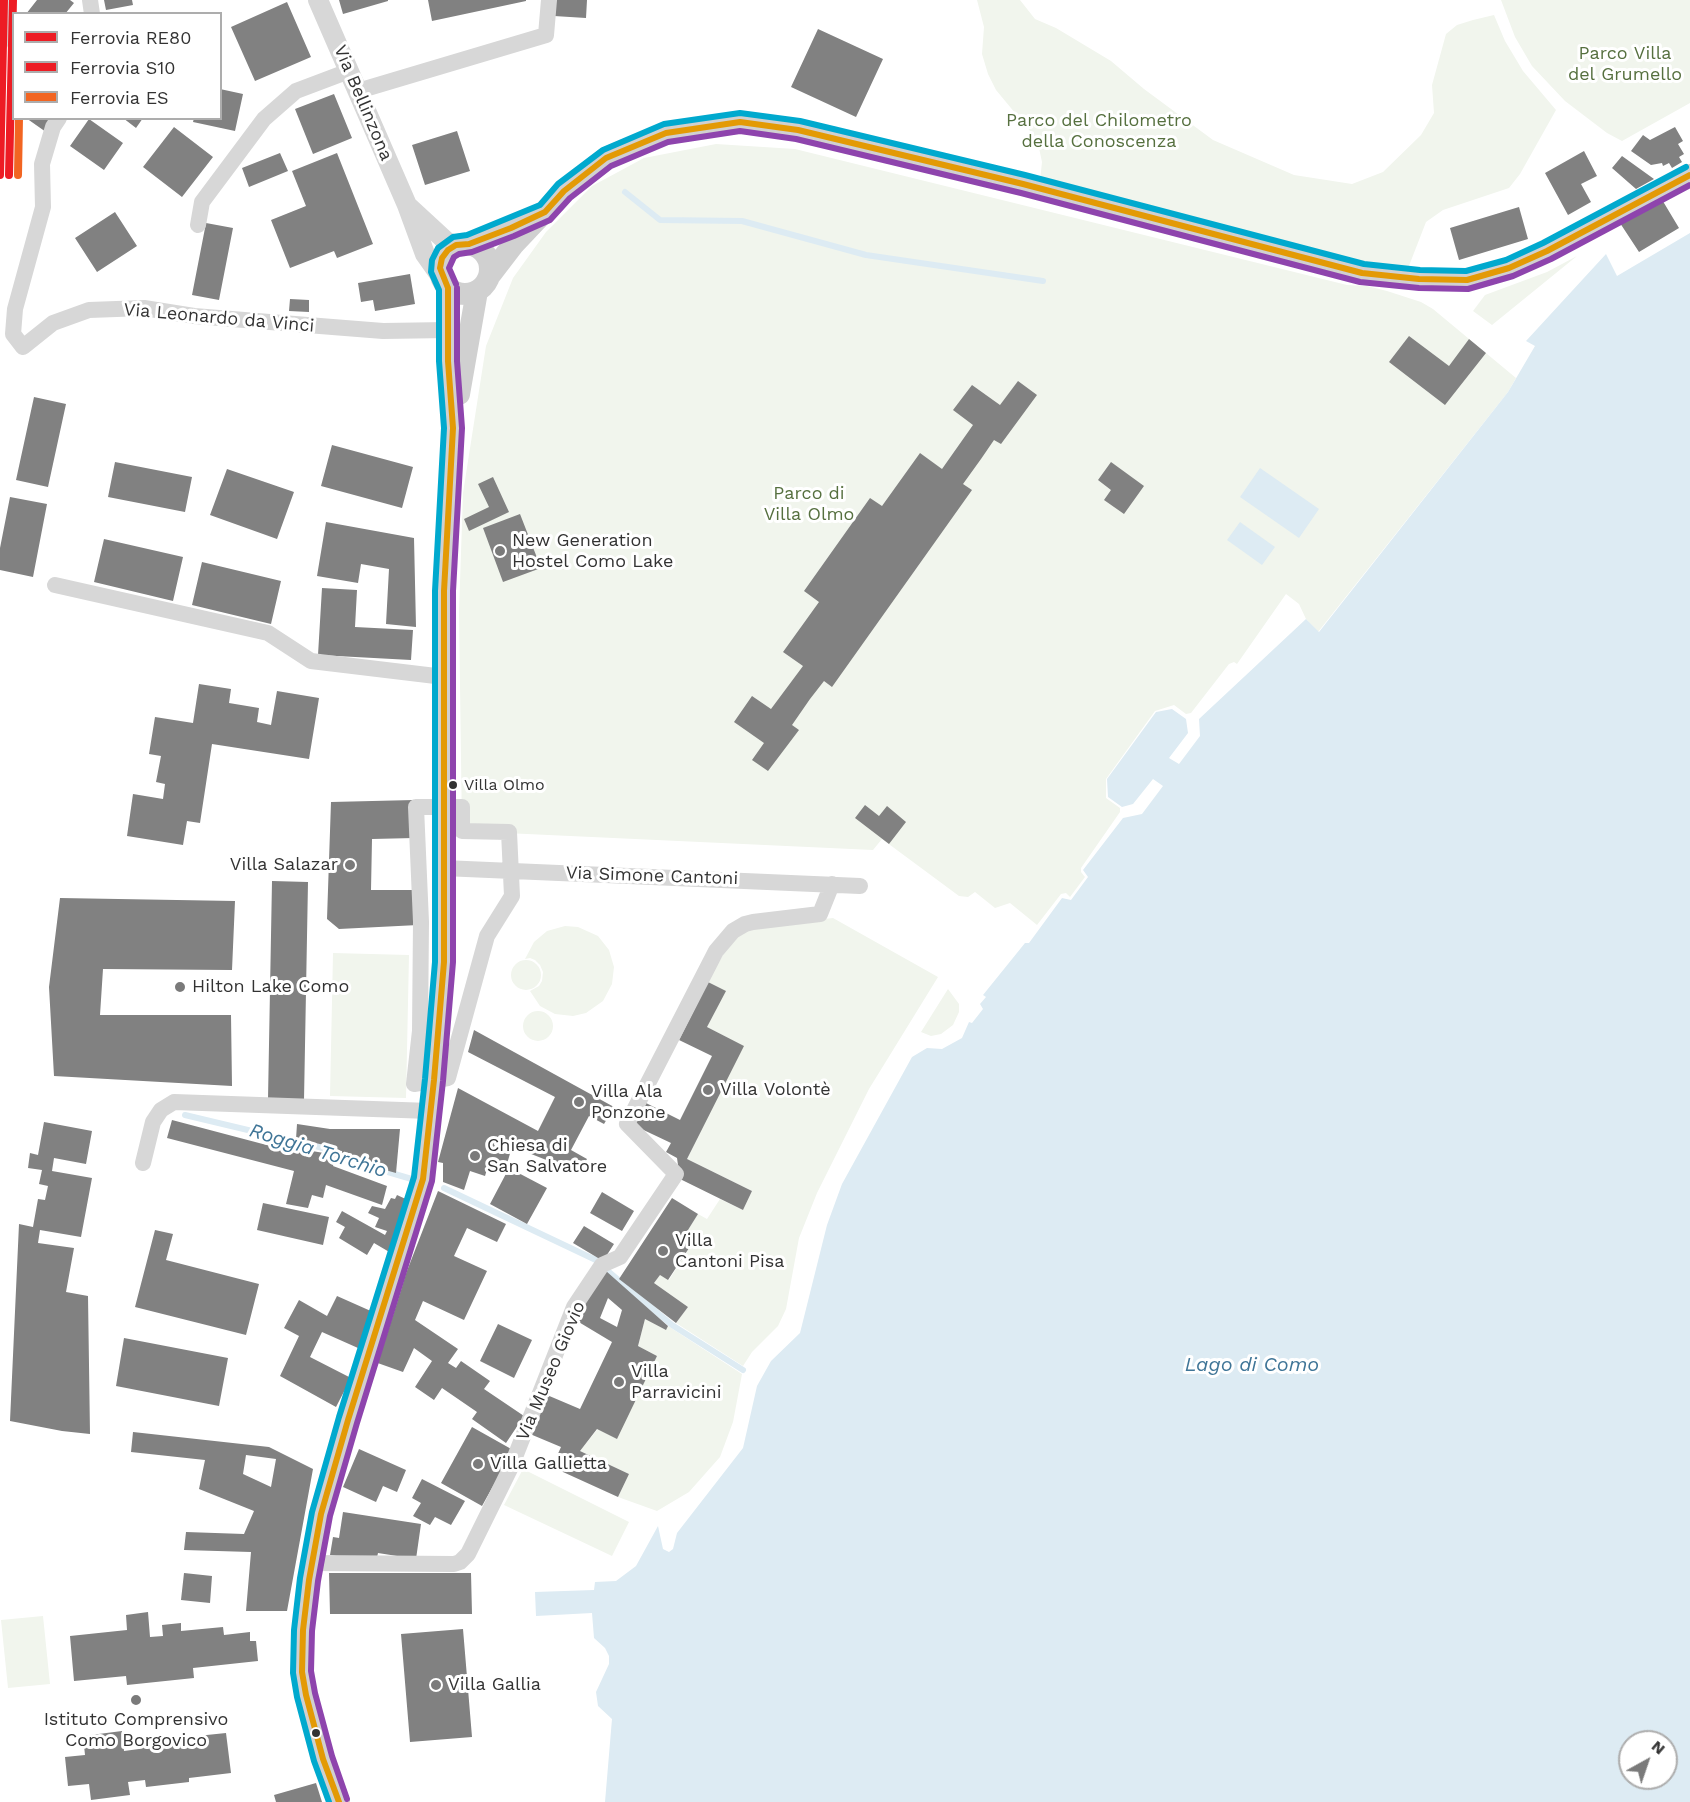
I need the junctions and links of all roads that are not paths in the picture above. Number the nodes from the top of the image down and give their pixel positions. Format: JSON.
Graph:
{"nodes":[{"id":1,"x":7,"y":0,"type":"edge"},
{"id":2,"x":318,"y":0,"type":"edge"},
{"id":3,"x":549,"y":0,"type":"edge"},
{"id":4,"x":0,"y":44,"type":"edge"},
{"id":5,"x":349,"y":71,"type":"junction"},
{"id":6,"x":358,"y":91,"type":"junction"},
{"id":7,"x":58,"y":120,"type":"edge"},
{"id":8,"x":1690,"y":175,"type":"edge"},
{"id":9,"x":407,"y":205,"type":"junction"},
{"id":10,"x":545,"y":212,"type":"junction"},
{"id":11,"x":198,"y":225,"type":"dead end"},
{"id":12,"x":462,"y":244,"type":"junction"},
{"id":13,"x":483,"y":283,"type":"junction"},
{"id":14,"x":446,"y":284,"type":"junction"},
{"id":15,"x":448,"y":330,"type":"junction"},
{"id":16,"x":453,"y":428,"type":"junction"},
{"id":17,"x":55,"y":585,"type":"dead end"},
{"id":18,"x":444,"y":677,"type":"junction"},
{"id":19,"x":443,"y":807,"type":"junction"},
{"id":20,"x":443,"y":868,"type":"junction"},
{"id":21,"x":510,"y":871,"type":"junction"},
{"id":22,"x":832,"y":884,"type":"junction"},
{"id":23,"x":860,"y":885,"type":"dead end"},
{"id":24,"x":434,"y":1080,"type":"junction"},
{"id":25,"x":430,"y":1111,"type":"junction"},
{"id":26,"x":143,"y":1163,"type":"dead end"},
{"id":27,"x":312,"y":1563,"type":"junction"},
{"id":28,"x":339,"y":1802,"type":"edge"}],
"edges":[{"from":1,"to":4,"type":"street"},
{"from":2,"to":5,"type":"street","name":"Via Bellinzona"},
{"from":3,"to":6,"type":"street"},
{"from":5,"to":6,"type":"street","name":"Via Bellinzona"},
{"from":5,"to":11,"type":"street"},
{"from":6,"to":9,"type":"street","name":"Via Bellinzona"},
{"from":7,"to":15,"type":"street","name":"Via Leonardo da Vinci"},
{"from":8,"to":10,"type":"main road"},
{"from":9,"to":12,"type":"street","name":"Via Bellinzona"},
{"from":9,"to":14,"type":"street","name":"Via Bellinzona"},
{"from":10,"to":12,"type":"main road"},
{"from":10,"to":13,"type":"main road"},
{"from":12,"to":13,"type":"main road"},
{"from":12,"to":14,"type":"main road"},
{"from":13,"to":14,"type":"main road"},
{"from":13,"to":16,"type":"main road"},
{"from":14,"to":15,"type":"main road"},
{"from":15,"to":16,"type":"main road"},
{"from":16,"to":18,"type":"main road"},
{"from":17,"to":18,"type":"street"},
{"from":18,"to":19,"type":"main road"},
{"from":19,"to":20,"type":"main road"},
{"from":19,"to":21,"type":"street"},
{"from":19,"to":24,"type":"street"},
{"from":20,"to":21,"type":"street","name":"Via Simone Cantoni"},
{"from":20,"to":24,"type":"main road"},
{"from":21,"to":22,"type":"street","name":"Via Simone Cantoni"},
{"from":21,"to":24,"type":"street"},
{"from":22,"to":23,"type":"street","name":"Via Simone Cantoni"},
{"from":22,"to":27,"type":"street","name":"Via Museo Giovio"},
{"from":24,"to":25,"type":"main road"},
{"from":25,"to":26,"type":"street"},
{"from":25,"to":27,"type":"main road"},
{"from":27,"to":28,"type":"main road"}]}
